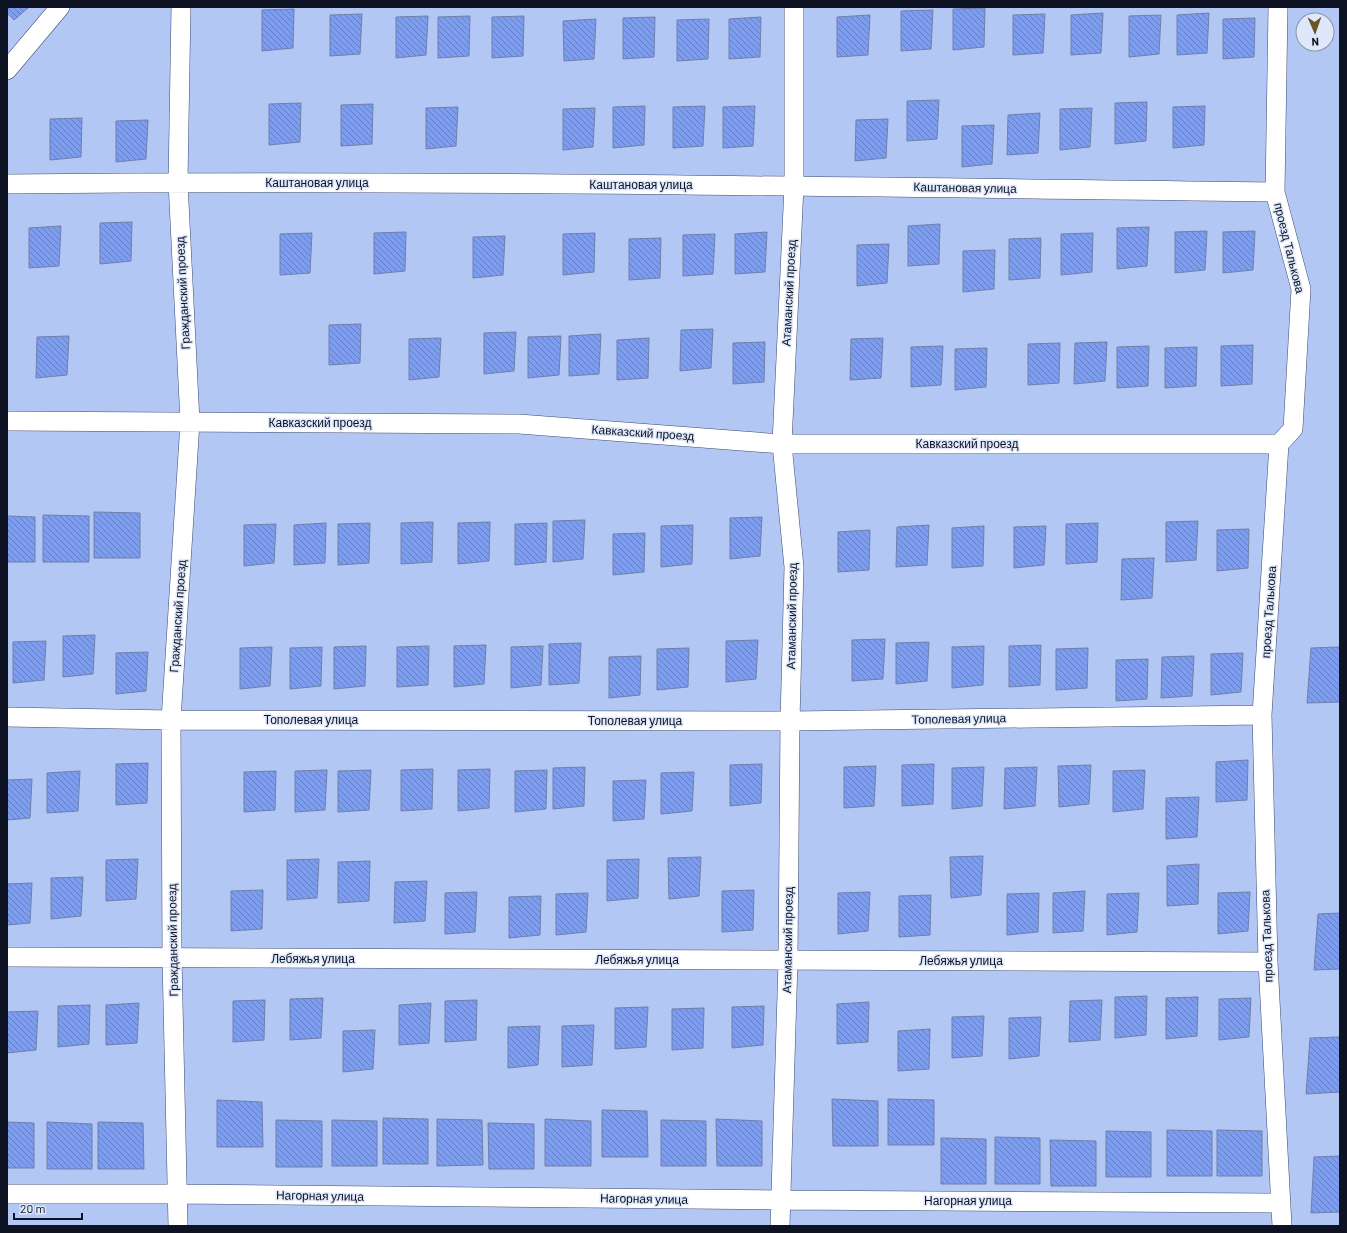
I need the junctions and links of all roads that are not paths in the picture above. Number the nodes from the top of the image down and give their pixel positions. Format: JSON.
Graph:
{"nodes":[{"id":1,"x":60,"y":7,"type":"edge"},
{"id":2,"x":181,"y":7,"type":"edge"},
{"id":3,"x":794,"y":7,"type":"edge"},
{"id":4,"x":1278,"y":7,"type":"edge"},
{"id":5,"x":7,"y":70,"type":"edge"},
{"id":6,"x":178,"y":182,"type":"junction"},
{"id":7,"x":7,"y":184,"type":"edge"},
{"id":8,"x":794,"y":186,"type":"junction"},
{"id":9,"x":1275,"y":192,"type":"junction"},
{"id":10,"x":7,"y":421,"type":"edge"},
{"id":11,"x":190,"y":422,"type":"junction"},
{"id":12,"x":782,"y":444,"type":"junction"},
{"id":13,"x":1279,"y":444,"type":"junction"},
{"id":14,"x":1262,"y":715,"type":"junction"},
{"id":15,"x":7,"y":717,"type":"edge"},
{"id":16,"x":171,"y":720,"type":"junction"},
{"id":17,"x":790,"y":721,"type":"junction"},
{"id":18,"x":7,"y":957,"type":"edge"},
{"id":19,"x":172,"y":958,"type":"junction"},
{"id":20,"x":788,"y":961,"type":"junction"},
{"id":21,"x":1268,"y":962,"type":"junction"},
{"id":22,"x":7,"y":1194,"type":"edge"},
{"id":23,"x":178,"y":1194,"type":"junction"},
{"id":24,"x":781,"y":1200,"type":"junction"},
{"id":25,"x":1281,"y":1203,"type":"junction"},
{"id":26,"x":178,"y":1226,"type":"edge"},
{"id":27,"x":780,"y":1226,"type":"edge"},
{"id":28,"x":1282,"y":1226,"type":"edge"}],
"edges":[{"from":1,"to":5,"type":"street"},
{"from":2,"to":6,"type":"street","name":"Гражданский проезд"},
{"from":3,"to":8,"type":"street","name":"Атаманский проезд"},
{"from":4,"to":9,"type":"street","name":"проезд Талькова"},
{"from":6,"to":7,"type":"street","name":"Каштановая улица"},
{"from":6,"to":8,"type":"street","name":"Каштановая улица"},
{"from":6,"to":11,"type":"street","name":"Гражданский проезд"},
{"from":8,"to":9,"type":"street","name":"Каштановая улица"},
{"from":8,"to":12,"type":"street","name":"Атаманский проезд"},
{"from":9,"to":13,"type":"street","name":"проезд Талькова"},
{"from":10,"to":11,"type":"street","name":"Кавказский проезд"},
{"from":11,"to":12,"type":"street","name":"Кавказский проезд"},
{"from":11,"to":16,"type":"street","name":"Гражданский проезд"},
{"from":12,"to":13,"type":"street","name":"Кавказский проезд"},
{"from":12,"to":17,"type":"street","name":"Атаманский проезд"},
{"from":13,"to":14,"type":"street","name":"проезд Талькова"},
{"from":14,"to":17,"type":"street","name":"Тополевая улица"},
{"from":14,"to":21,"type":"street","name":"проезд Талькова"},
{"from":15,"to":16,"type":"street","name":"Тополевая улица"},
{"from":16,"to":17,"type":"street","name":"Тополевая улица"},
{"from":16,"to":19,"type":"street","name":"Гражданский проезд"},
{"from":17,"to":20,"type":"street","name":"Атаманский проезд"},
{"from":18,"to":19,"type":"street","name":"Лебяжья улица"},
{"from":19,"to":20,"type":"street","name":"Лебяжья улица"},
{"from":19,"to":23,"type":"street","name":"Гражданский проезд"},
{"from":20,"to":21,"type":"street","name":"Лебяжья улица"},
{"from":20,"to":24,"type":"street","name":"Атаманский проезд"},
{"from":21,"to":25,"type":"street","name":"проезд Талькова"},
{"from":22,"to":23,"type":"street","name":"Нагорная улица"},
{"from":23,"to":24,"type":"street","name":"Нагорная улица"},
{"from":23,"to":26,"type":"street","name":"Гражданский проезд"},
{"from":24,"to":25,"type":"street","name":"Нагорная улица"},
{"from":24,"to":27,"type":"street","name":"Атаманский проезд"},
{"from":25,"to":28,"type":"street","name":"проезд Талькова"}]}
